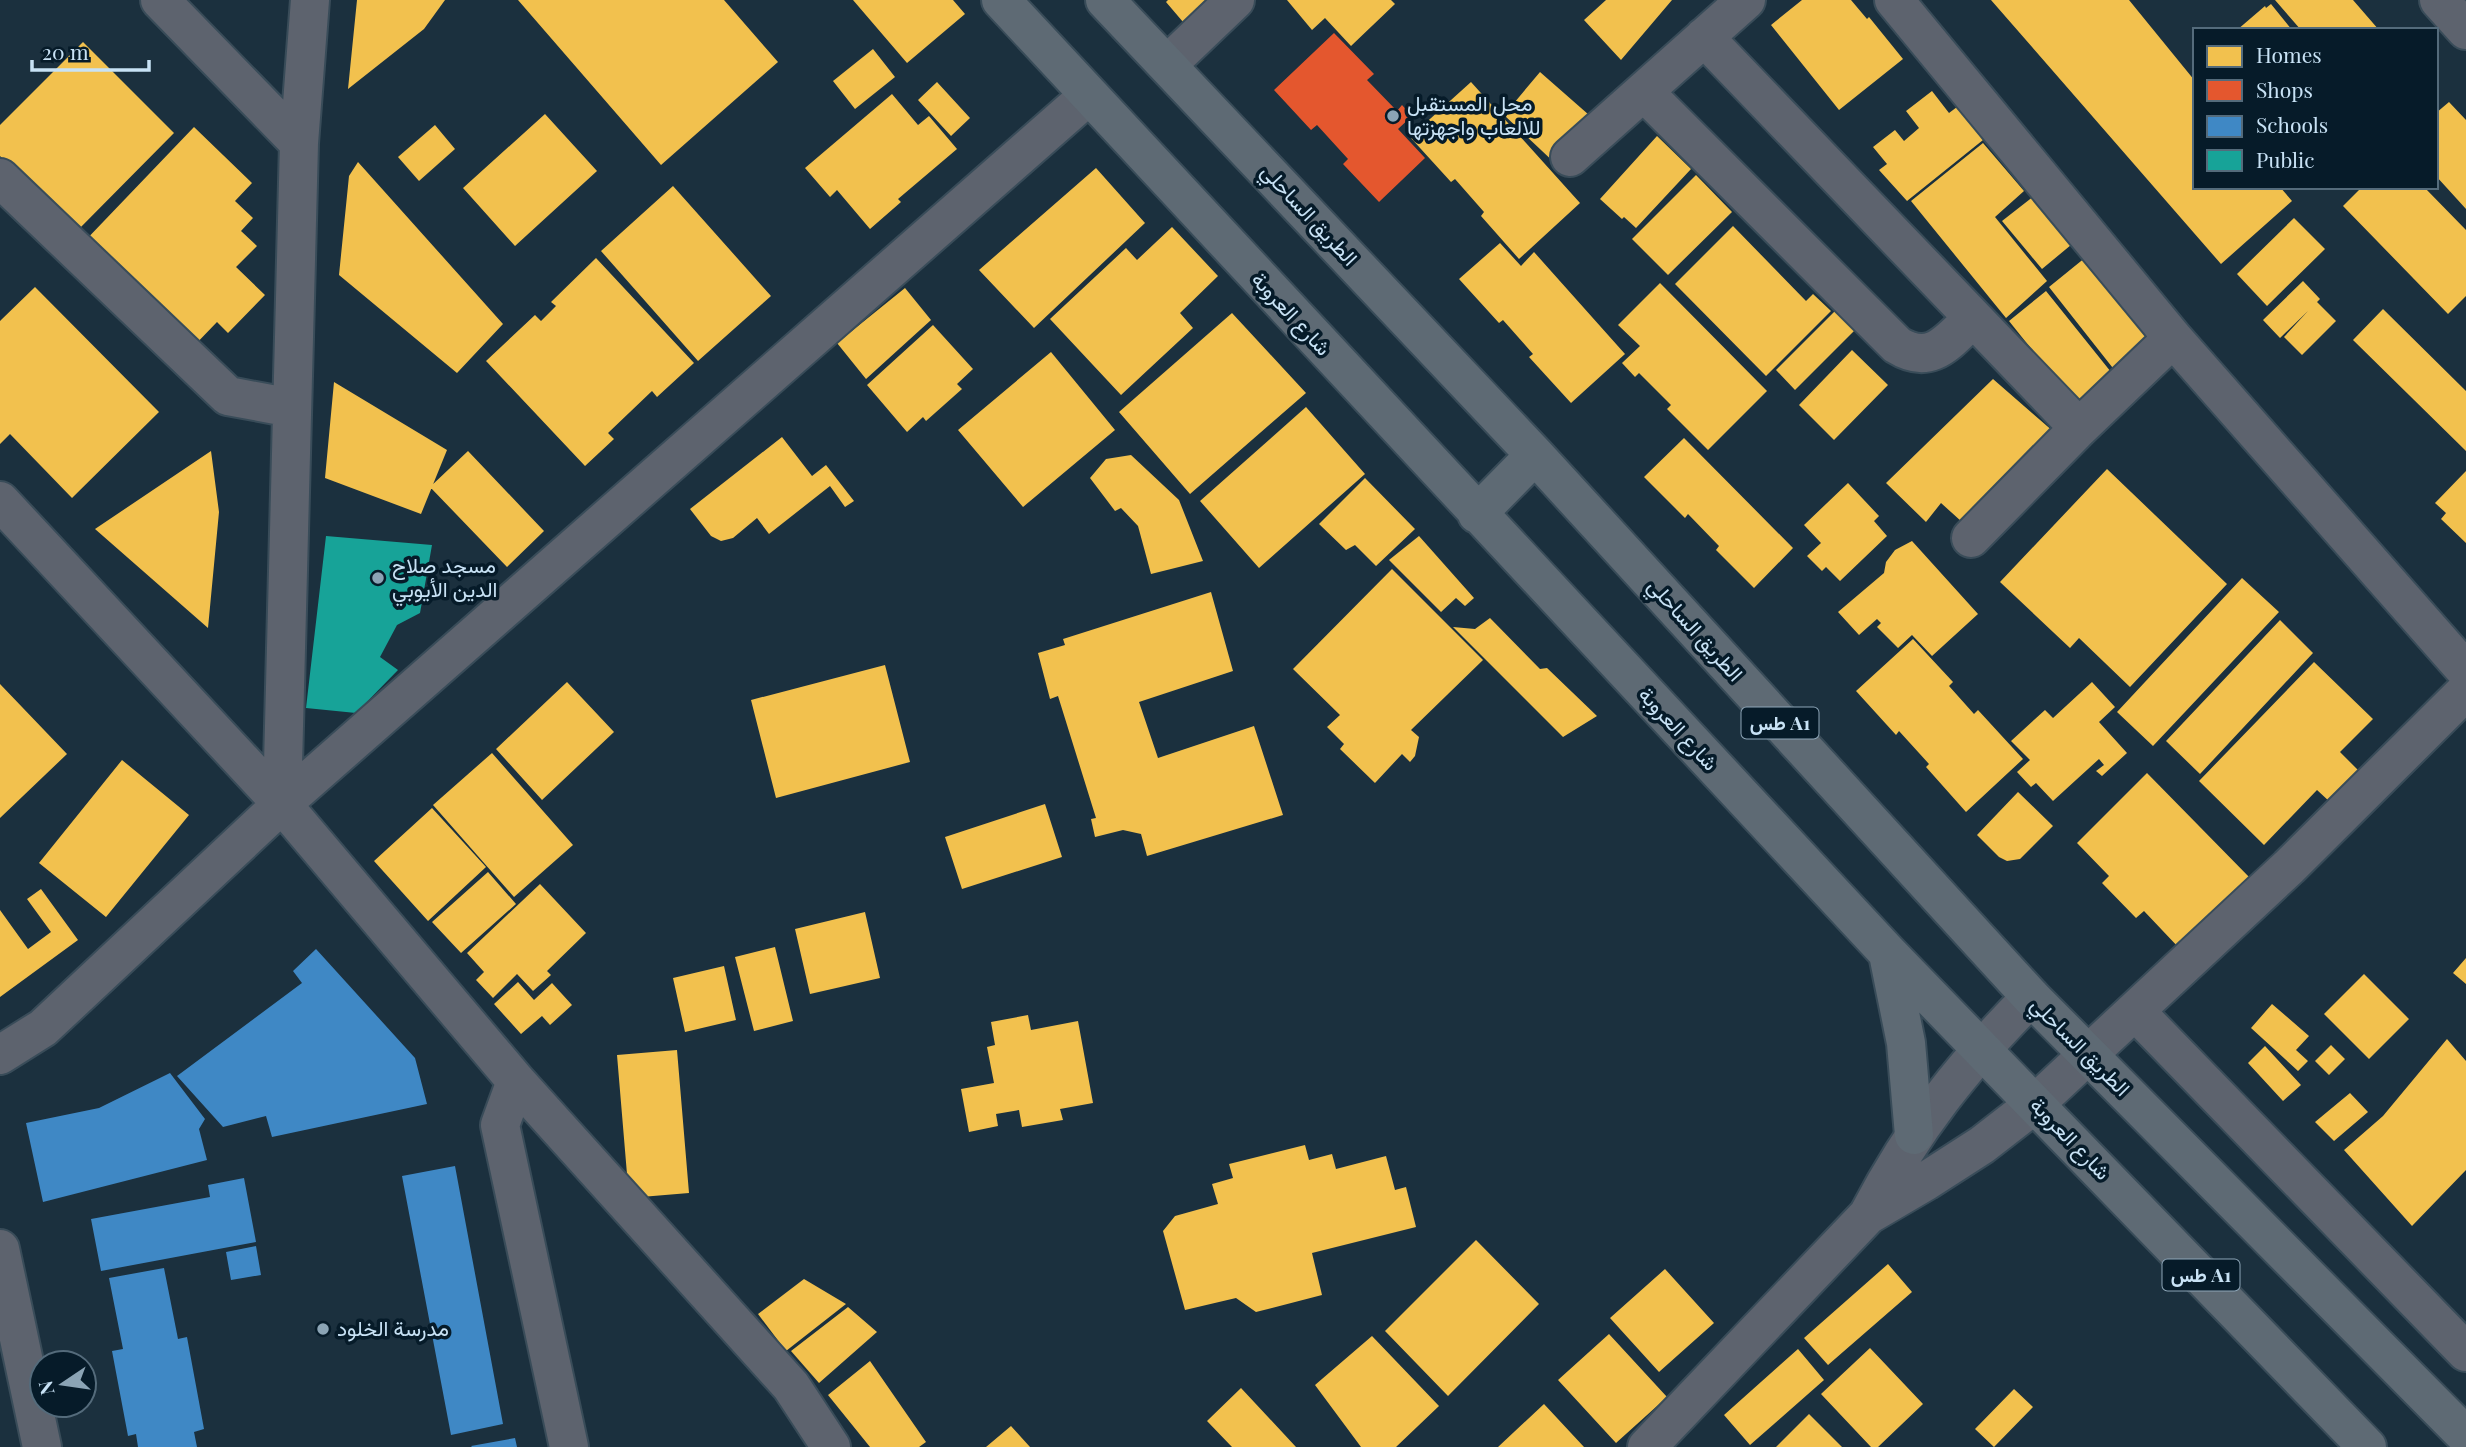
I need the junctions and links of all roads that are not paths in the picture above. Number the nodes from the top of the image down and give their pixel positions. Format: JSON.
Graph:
{"nodes":[{"id":1,"x":160,"y":0,"type":"edge"},
{"id":2,"x":310,"y":0,"type":"edge"},
{"id":3,"x":1001,"y":0,"type":"edge"},
{"id":4,"x":1105,"y":0,"type":"edge"},
{"id":5,"x":1236,"y":0,"type":"edge"},
{"id":6,"x":1894,"y":0,"type":"edge"},
{"id":7,"x":2439,"y":0,"type":"edge"},
{"id":8,"x":1733,"y":4,"type":"edge"},
{"id":9,"x":2466,"y":30,"type":"edge"},
{"id":10,"x":1704,"y":37,"type":"junction"},
{"id":11,"x":1168,"y":64,"type":"junction"},
{"id":12,"x":1644,"y":92,"type":"junction"},
{"id":13,"x":1088,"y":96,"type":"junction"},
{"id":14,"x":299,"y":143,"type":"junction"},
{"id":15,"x":1570,"y":157,"type":"dead end"},
{"id":16,"x":0,"y":178,"type":"edge"},
{"id":17,"x":1973,"y":318,"type":"junction"},
{"id":18,"x":2173,"y":338,"type":"junction"},
{"id":19,"x":292,"y":408,"type":"junction"},
{"id":20,"x":2079,"y":428,"type":"junction"},
{"id":21,"x":1535,"y":455,"type":"junction"},
{"id":22,"x":2,"y":508,"type":"edge"},
{"id":23,"x":1477,"y":514,"type":"junction"},
{"id":24,"x":1971,"y":538,"type":"dead end"},
{"id":25,"x":2466,"y":671,"type":"edge"},
{"id":26,"x":2466,"y":691,"type":"edge"},
{"id":27,"x":282,"y":804,"type":"junction"},
{"id":28,"x":1888,"y":952,"type":"junction"},
{"id":29,"x":2031,"y":998,"type":"junction"},
{"id":30,"x":2135,"y":1011,"type":"junction"},
{"id":31,"x":1981,"y":1048,"type":"junction"},
{"id":32,"x":0,"y":1055,"type":"edge"},
{"id":33,"x":2088,"y":1055,"type":"junction"},
{"id":34,"x":516,"y":1081,"type":"junction"},
{"id":35,"x":2036,"y":1103,"type":"junction"},
{"id":36,"x":1914,"y":1135,"type":"junction"},
{"id":37,"x":1868,"y":1215,"type":"junction"},
{"id":38,"x":3,"y":1271,"type":"edge"},
{"id":39,"x":2466,"y":1352,"type":"edge"},
{"id":40,"x":2466,"y":1436,"type":"edge"},
{"id":41,"x":42,"y":1447,"type":"edge"},
{"id":42,"x":569,"y":1447,"type":"edge"},
{"id":43,"x":831,"y":1447,"type":"edge"},
{"id":44,"x":1647,"y":1447,"type":"edge"},
{"id":45,"x":2367,"y":1447,"type":"edge"}],
"edges":[{"from":1,"to":14,"type":"street"},
{"from":2,"to":14,"type":"street"},
{"from":3,"to":13,"type":"highway","name":"شارع العروبة","number":"طس A1"},
{"from":4,"to":11,"type":"highway","name":"الطريق الساحلي","number":"طس A1"},
{"from":5,"to":11,"type":"street"},
{"from":6,"to":18,"type":"street"},
{"from":7,"to":9,"type":"street"},
{"from":8,"to":10,"type":"street"},
{"from":10,"to":12,"type":"street"},
{"from":10,"to":17,"type":"street"},
{"from":11,"to":21,"type":"highway","name":"الطريق الساحلي","number":"طس A1"},
{"from":12,"to":15,"type":"street"},
{"from":12,"to":17,"type":"street"},
{"from":13,"to":23,"type":"highway","name":"شارع العروبة","number":"طس A1"},
{"from":13,"to":27,"type":"street"},
{"from":14,"to":19,"type":"street"},
{"from":16,"to":19,"type":"street"},
{"from":17,"to":20,"type":"street"},
{"from":18,"to":20,"type":"street"},
{"from":18,"to":25,"type":"street"},
{"from":19,"to":27,"type":"street"},
{"from":20,"to":24,"type":"street"},
{"from":21,"to":23,"type":"highway"},
{"from":21,"to":29,"type":"highway","name":"الطريق الساحلي","number":"طس A1"},
{"from":22,"to":27,"type":"street"},
{"from":23,"to":28,"type":"highway","name":"شارع العروبة","number":"طس A1"},
{"from":26,"to":30,"type":"street"},
{"from":27,"to":32,"type":"street"},
{"from":27,"to":34,"type":"street"},
{"from":28,"to":31,"type":"highway","name":"شارع العروبة","number":"طس A1"},
{"from":28,"to":36,"type":"highway"},
{"from":29,"to":31,"type":"street"},
{"from":29,"to":33,"type":"highway","name":"الطريق الساحلي","number":"طس A1"},
{"from":30,"to":33,"type":"street"},
{"from":30,"to":39,"type":"street"},
{"from":31,"to":35,"type":"highway","name":"شارع العروبة","number":"طس A1"},
{"from":31,"to":36,"type":"street"},
{"from":33,"to":35,"type":"street"},
{"from":33,"to":40,"type":"highway","name":"الطريق الساحلي","number":"طس A1"},
{"from":34,"to":42,"type":"street"},
{"from":34,"to":43,"type":"street"},
{"from":35,"to":37,"type":"street"},
{"from":35,"to":45,"type":"highway","name":"شارع العروبة","number":"طس A1"},
{"from":36,"to":37,"type":"street"},
{"from":37,"to":44,"type":"street"},
{"from":38,"to":41,"type":"street"}]}
